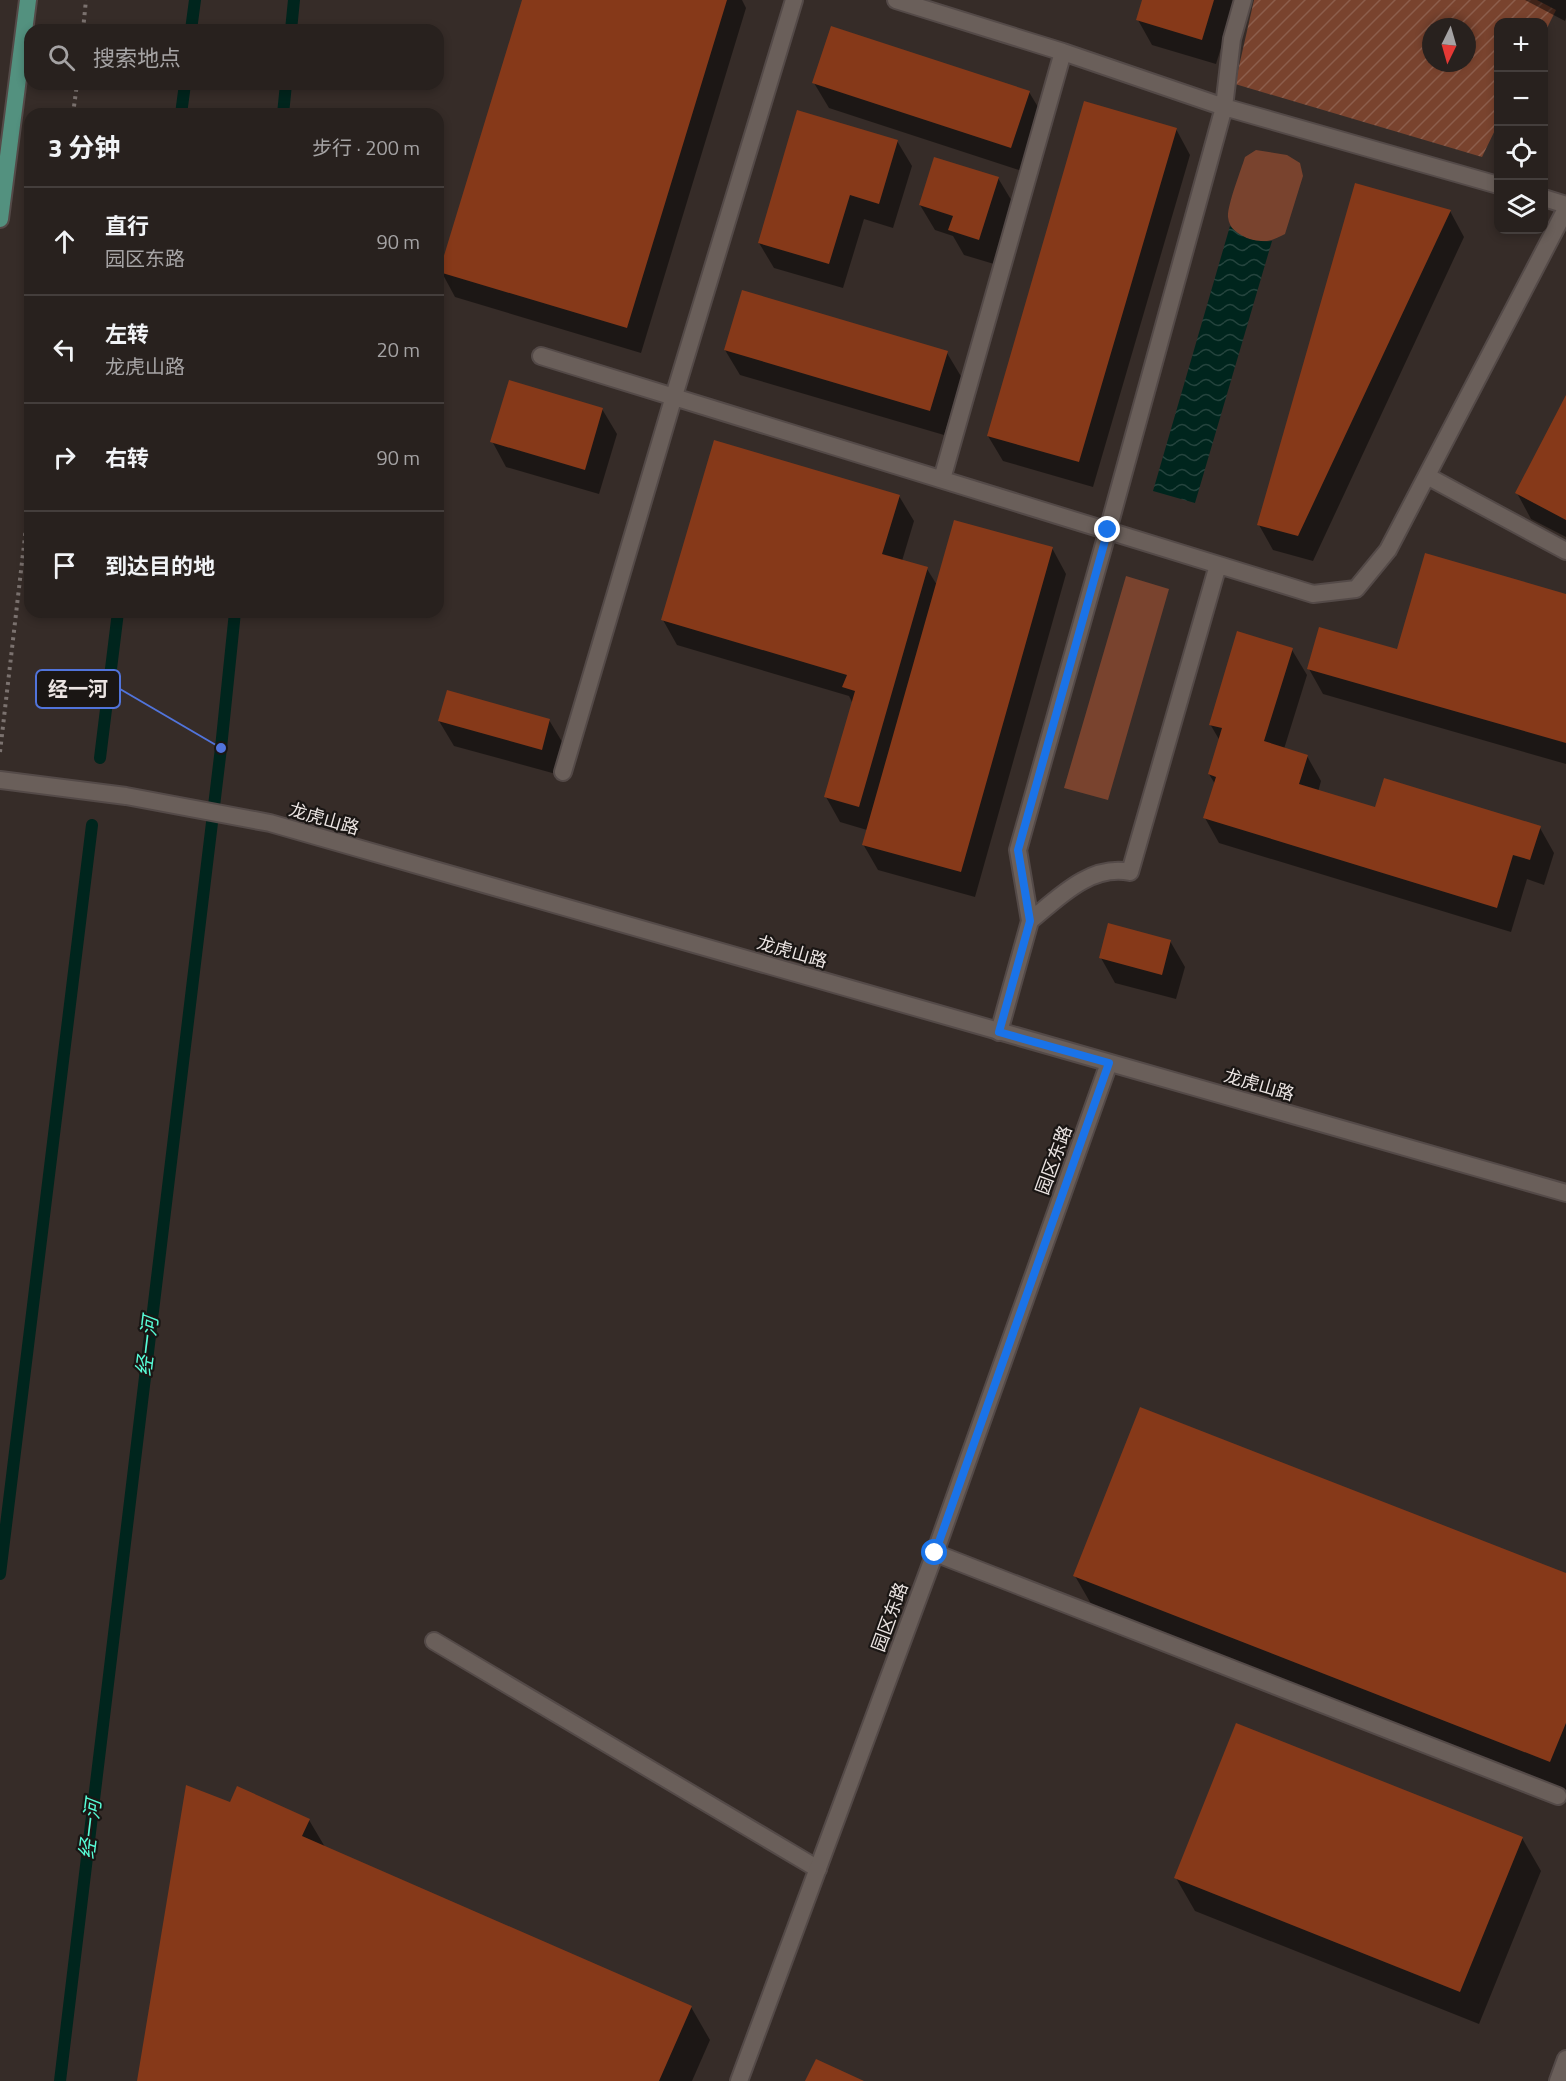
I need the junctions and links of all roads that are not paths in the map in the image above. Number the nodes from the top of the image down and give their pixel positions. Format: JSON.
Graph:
{"nodes":[{"id":1,"x":28,"y":0,"type":"edge"},
{"id":2,"x":794,"y":0,"type":"edge"},
{"id":3,"x":896,"y":0,"type":"edge"},
{"id":4,"x":1243,"y":0,"type":"edge"},
{"id":5,"x":25,"y":24,"type":"edge"},
{"id":6,"x":24,"y":31,"type":"edge"},
{"id":7,"x":1063,"y":52,"type":"junction"},
{"id":8,"x":1224,"y":107,"type":"junction"},
{"id":9,"x":1494,"y":184,"type":"edge"},
{"id":10,"x":1548,"y":200,"type":"edge"},
{"id":11,"x":1566,"y":207,"type":"edge"},
{"id":12,"x":0,"y":219,"type":"edge"},
{"id":13,"x":541,"y":356,"type":"dead end"},
{"id":14,"x":674,"y":396,"type":"junction"},
{"id":15,"x":1427,"y":476,"type":"junction"},
{"id":16,"x":942,"y":479,"type":"junction"},
{"id":17,"x":1108,"y":530,"type":"junction"},
{"id":18,"x":1566,"y":551,"type":"edge"},
{"id":19,"x":1218,"y":565,"type":"junction"},
{"id":20,"x":563,"y":772,"type":"dead end"},
{"id":21,"x":0,"y":780,"type":"edge"},
{"id":22,"x":1030,"y":921,"type":"junction"},
{"id":23,"x":999,"y":1032,"type":"junction"},
{"id":24,"x":1109,"y":1063,"type":"junction"},
{"id":25,"x":1566,"y":1193,"type":"edge"},
{"id":26,"x":935,"y":1553,"type":"junction"},
{"id":27,"x":434,"y":1641,"type":"dead end"},
{"id":28,"x":1557,"y":1796,"type":"dead end"},
{"id":29,"x":818,"y":1869,"type":"junction"},
{"id":30,"x":1566,"y":2059,"type":"edge"},
{"id":31,"x":739,"y":2081,"type":"edge"},
{"id":32,"x":1558,"y":2081,"type":"edge"}],
"edges":[{"from":1,"to":5,"type":"main road"},
{"from":2,"to":14,"type":"street"},
{"from":3,"to":7,"type":"street"},
{"from":4,"to":8,"type":"street"},
{"from":6,"to":12,"type":"main road"},
{"from":7,"to":8,"type":"street"},
{"from":7,"to":16,"type":"street"},
{"from":8,"to":9,"type":"street"},
{"from":8,"to":17,"type":"street"},
{"from":10,"to":11,"type":"street"},
{"from":11,"to":15,"type":"street"},
{"from":13,"to":14,"type":"street"},
{"from":14,"to":16,"type":"street"},
{"from":14,"to":20,"type":"street"},
{"from":15,"to":18,"type":"street"},
{"from":15,"to":19,"type":"street"},
{"from":16,"to":17,"type":"street"},
{"from":17,"to":19,"type":"street"},
{"from":17,"to":22,"type":"street"},
{"from":19,"to":22,"type":"street"},
{"from":21,"to":23,"type":"street","name":"龙虎山路"},
{"from":22,"to":23,"type":"street"},
{"from":23,"to":24,"type":"street","name":"龙虎山路"},
{"from":24,"to":25,"type":"street","name":"龙虎山路"},
{"from":24,"to":26,"type":"street","name":"园区东路"},
{"from":26,"to":28,"type":"street"},
{"from":26,"to":29,"type":"street","name":"园区东路"},
{"from":27,"to":29,"type":"street"},
{"from":29,"to":31,"type":"street","name":"园区东路"},
{"from":30,"to":32,"type":"street"}]}
